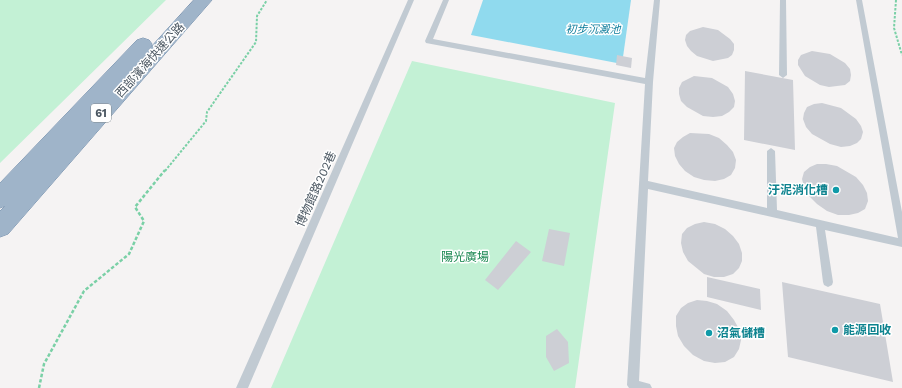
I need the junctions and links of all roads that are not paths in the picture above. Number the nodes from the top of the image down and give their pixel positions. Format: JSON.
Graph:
{"nodes":[{"id":1,"x":186,"y":0,"type":"edge"},
{"id":2,"x":204,"y":0,"type":"edge"},
{"id":3,"x":411,"y":0,"type":"edge"},
{"id":4,"x":446,"y":0,"type":"edge"},
{"id":5,"x":656,"y":0,"type":"edge"},
{"id":6,"x":783,"y":0,"type":"edge"},
{"id":7,"x":860,"y":0,"type":"edge"},
{"id":8,"x":783,"y":75,"type":"dead end"},
{"id":9,"x":649,"y":82,"type":"junction"},
{"id":10,"x":771,"y":151,"type":"dead end"},
{"id":11,"x":644,"y":184,"type":"junction"},
{"id":12,"x":0,"y":198,"type":"edge"},
{"id":13,"x":772,"y":213,"type":"junction"},
{"id":14,"x":820,"y":224,"type":"junction"},
{"id":15,"x":0,"y":227,"type":"edge"},
{"id":16,"x":902,"y":236,"type":"edge"},
{"id":17,"x":902,"y":243,"type":"edge"},
{"id":18,"x":828,"y":282,"type":"dead end"},
{"id":19,"x":242,"y":388,"type":"edge"},
{"id":20,"x":646,"y":388,"type":"edge"}],
"edges":[{"from":1,"to":12,"type":"highway","name":"西部濱海快速公路","number":"61"},
{"from":2,"to":15,"type":"highway","name":"西部濱海快速公路","number":"61"},
{"from":3,"to":19,"type":"lane","name":"博物館路202巷"},
{"from":4,"to":9,"type":"lane"},
{"from":5,"to":9,"type":"lane"},
{"from":6,"to":8,"type":"lane"},
{"from":7,"to":16,"type":"lane"},
{"from":9,"to":11,"type":"lane"},
{"from":10,"to":13,"type":"lane"},
{"from":11,"to":13,"type":"lane"},
{"from":11,"to":20,"type":"lane"},
{"from":13,"to":14,"type":"lane"},
{"from":14,"to":17,"type":"lane"},
{"from":14,"to":18,"type":"lane"}]}
